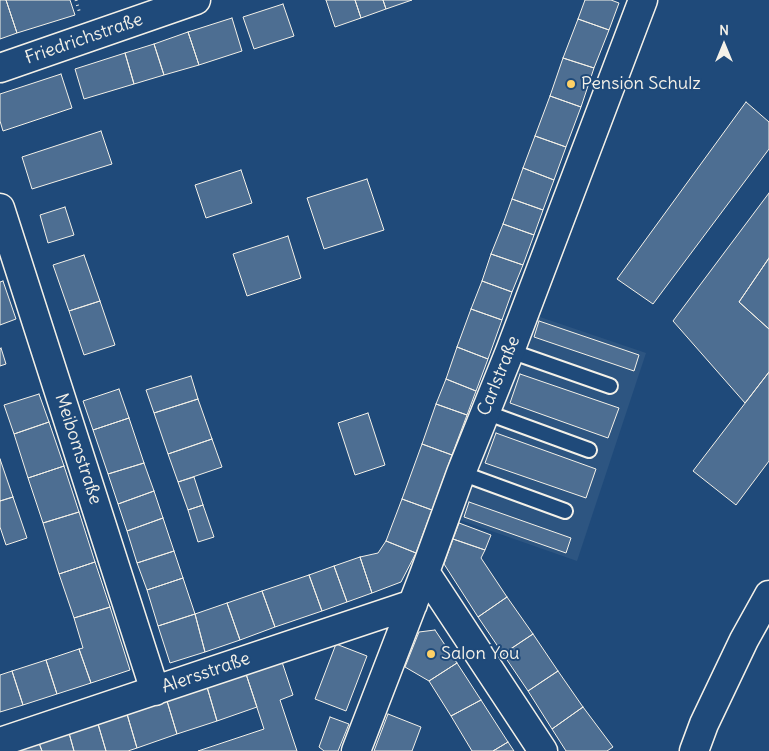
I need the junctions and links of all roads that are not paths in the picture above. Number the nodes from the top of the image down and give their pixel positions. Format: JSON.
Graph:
{"nodes":[{"id":1,"x":196,"y":0,"type":"edge"},
{"id":2,"x":643,"y":0,"type":"edge"},
{"id":3,"x":0,"y":68,"type":"edge"},
{"id":4,"x":0,"y":208,"type":"edge"},
{"id":5,"x":510,"y":351,"type":"junction"},
{"id":6,"x":610,"y":386,"type":"dead end"},
{"id":7,"x":485,"y":412,"type":"junction"},
{"id":8,"x":588,"y":450,"type":"dead end"},
{"id":9,"x":461,"y":473,"type":"junction"},
{"id":10,"x":565,"y":511,"type":"dead end"},
{"id":11,"x":425,"y":572,"type":"junction"},
{"id":12,"x":769,"y":595,"type":"edge"},
{"id":13,"x":413,"y":604,"type":"junction"},
{"id":14,"x":155,"y":691,"type":"junction"},
{"id":15,"x":0,"y":742,"type":"edge"},
{"id":16,"x":356,"y":751,"type":"edge"},
{"id":17,"x":543,"y":751,"type":"edge"},
{"id":18,"x":694,"y":751,"type":"edge"}],
"edges":[{"from":1,"to":3,"type":"street","name":"Friedrichstraße"},
{"from":2,"to":5,"type":"street","name":"Carlstraße"},
{"from":4,"to":14,"type":"street","name":"Meibomstraße"},
{"from":5,"to":6,"type":"lane"},
{"from":5,"to":7,"type":"street","name":"Carlstraße"},
{"from":7,"to":8,"type":"lane"},
{"from":7,"to":9,"type":"street","name":"Carlstraße"},
{"from":9,"to":10,"type":"lane"},
{"from":9,"to":11,"type":"street","name":"Carlstraße"},
{"from":11,"to":13,"type":"street","name":"Carlstraße"},
{"from":11,"to":17,"type":"street"},
{"from":12,"to":18,"type":"street"},
{"from":13,"to":14,"type":"street","name":"Alersstraße"},
{"from":13,"to":16,"type":"street","name":"Carlstraße"},
{"from":14,"to":15,"type":"street","name":"Alersstraße"}]}
